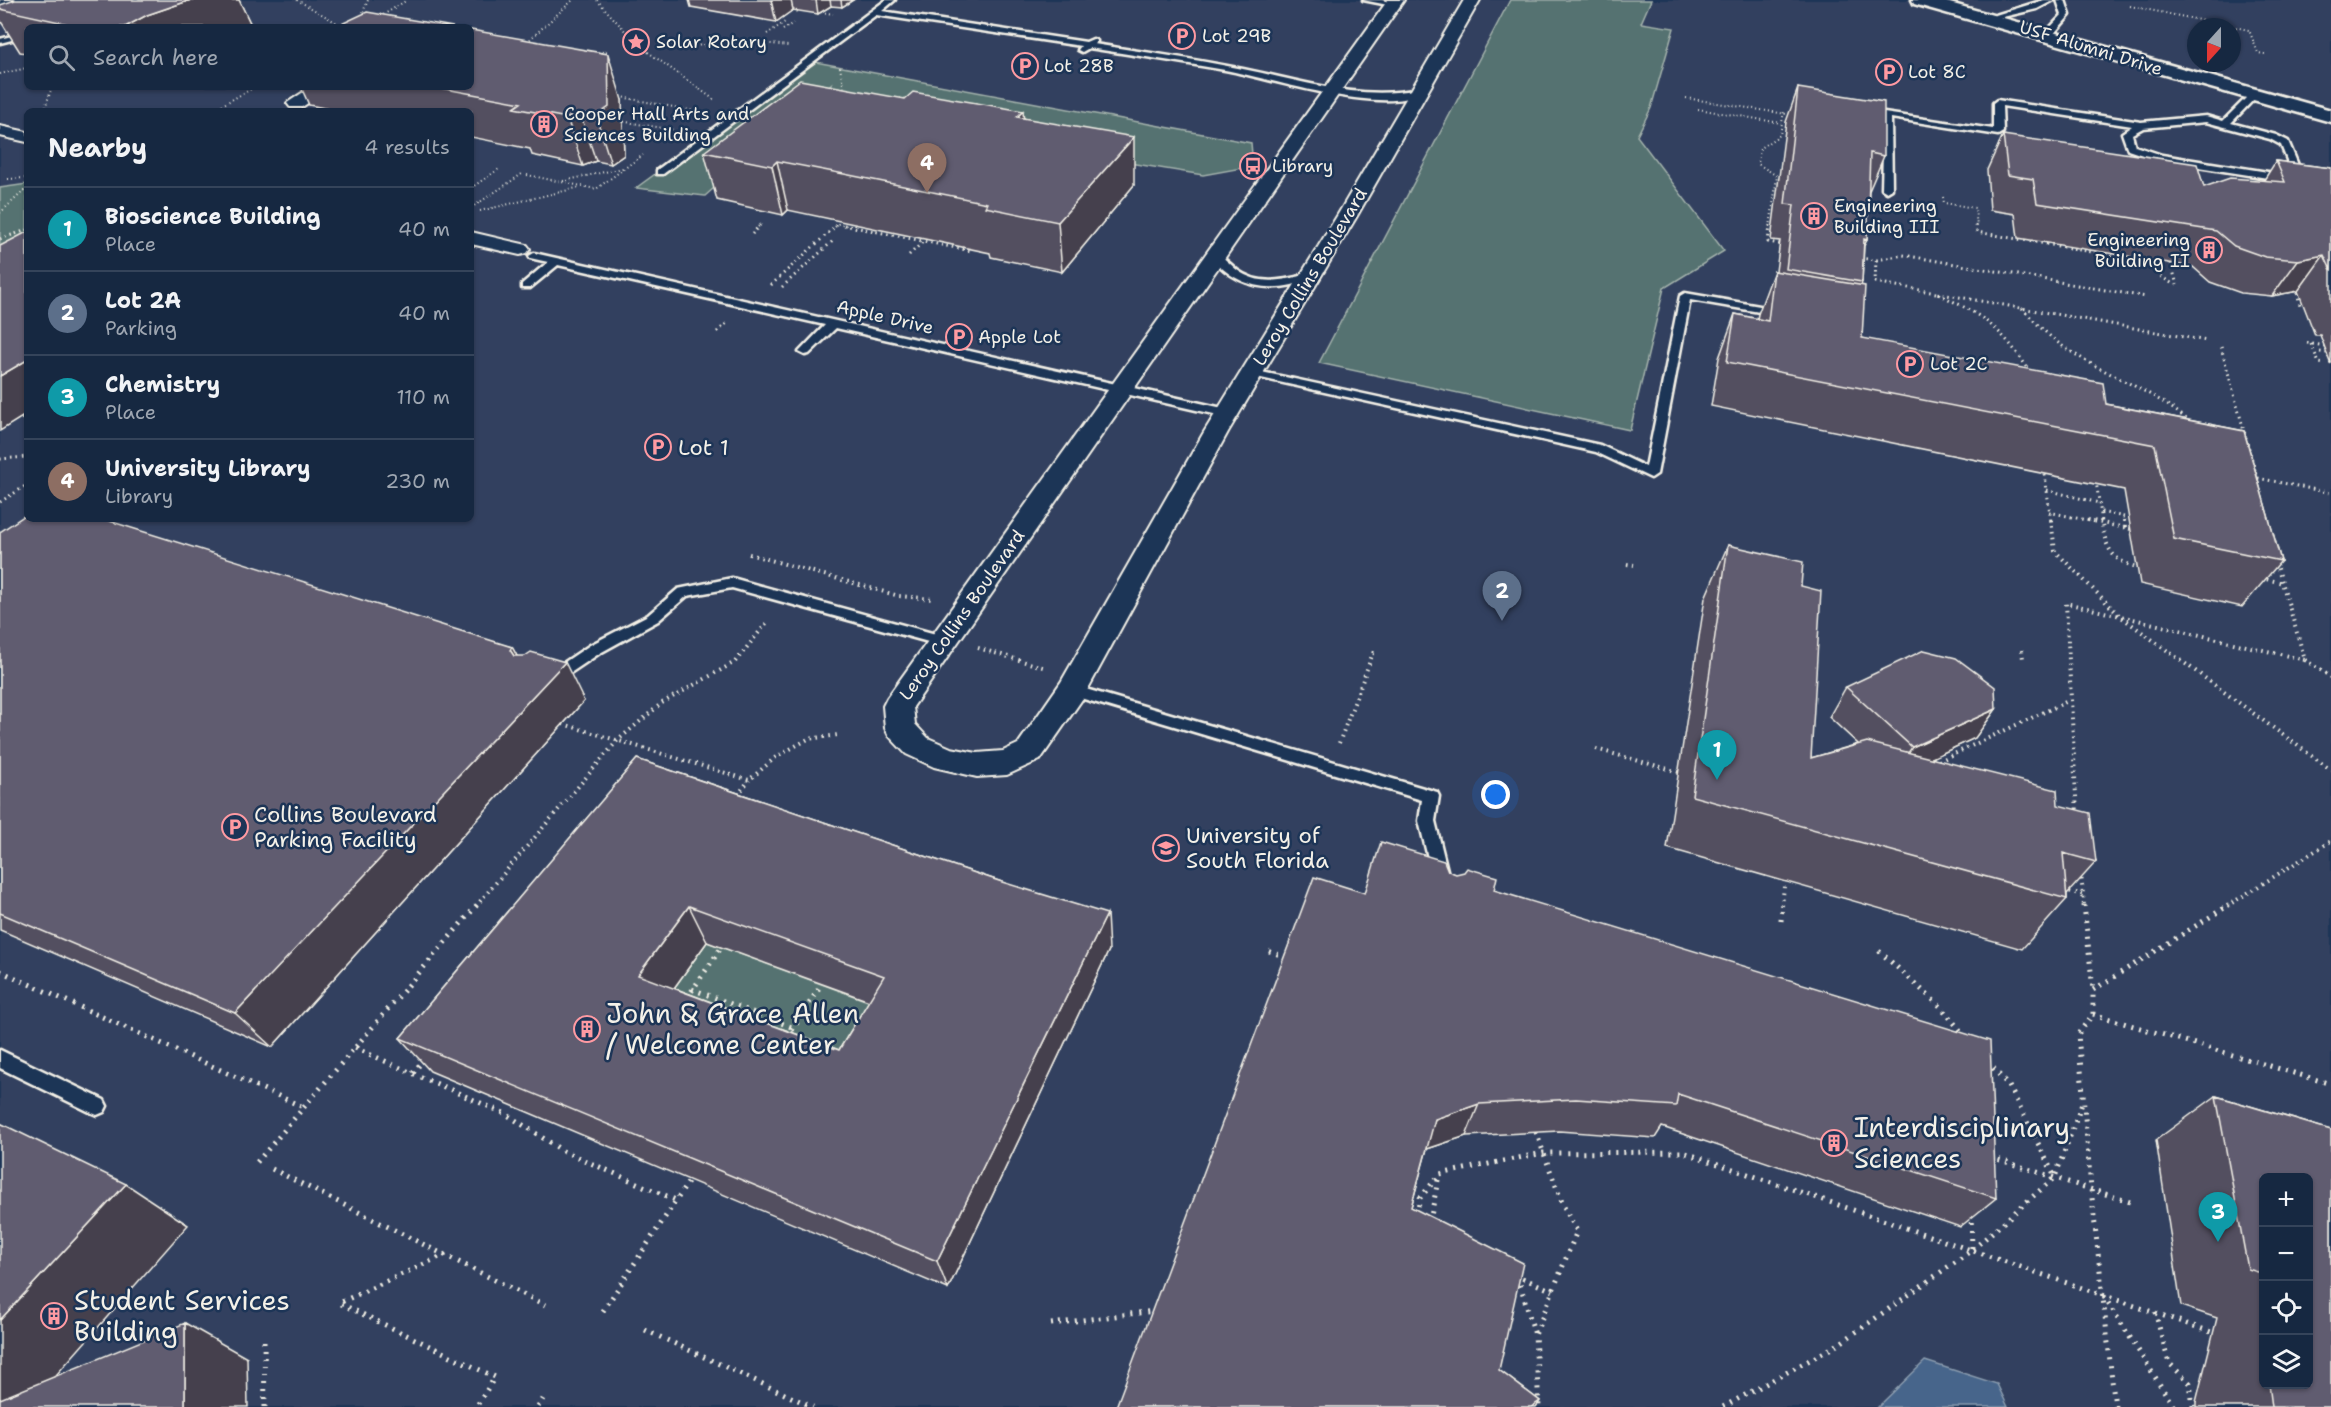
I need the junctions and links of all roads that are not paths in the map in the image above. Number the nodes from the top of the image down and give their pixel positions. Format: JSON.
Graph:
{"nodes":[{"id":1,"x":891,"y":0,"type":"edge"},
{"id":2,"x":1367,"y":0,"type":"edge"},
{"id":3,"x":1472,"y":0,"type":"edge"},
{"id":4,"x":1920,"y":0,"type":"edge"},
{"id":5,"x":2049,"y":0,"type":"edge"},
{"id":6,"x":2061,"y":0,"type":"edge"},
{"id":7,"x":0,"y":2,"type":"edge"},
{"id":8,"x":12,"y":2,"type":"edge"},
{"id":9,"x":1394,"y":2,"type":"edge"},
{"id":10,"x":0,"y":11,"type":"edge"},
{"id":11,"x":875,"y":12,"type":"junction"},
{"id":12,"x":1990,"y":18,"type":"junction"},
{"id":13,"x":24,"y":35,"type":"edge"},
{"id":14,"x":2048,"y":35,"type":"junction"},
{"id":15,"x":0,"y":41,"type":"edge"},
{"id":16,"x":318,"y":90,"type":"edge"},
{"id":17,"x":1333,"y":91,"type":"junction"},
{"id":18,"x":1419,"y":92,"type":"junction"},
{"id":19,"x":2253,"y":95,"type":"junction"},
{"id":20,"x":296,"y":103,"type":"dead end"},
{"id":21,"x":2331,"y":116,"type":"edge"},
{"id":22,"x":2226,"y":123,"type":"junction"},
{"id":23,"x":2141,"y":125,"type":"junction"},
{"id":24,"x":0,"y":131,"type":"edge"},
{"id":25,"x":24,"y":136,"type":"edge"},
{"id":26,"x":660,"y":172,"type":"dead end"},
{"id":27,"x":1887,"y":189,"type":"edge"},
{"id":28,"x":474,"y":239,"type":"edge"},
{"id":29,"x":527,"y":253,"type":"joint"},
{"id":30,"x":1215,"y":256,"type":"junction"},
{"id":31,"x":556,"y":261,"type":"junction"},
{"id":32,"x":1310,"y":277,"type":"junction"},
{"id":33,"x":526,"y":286,"type":"dead end"},
{"id":34,"x":1789,"y":315,"type":"edge"},
{"id":35,"x":833,"y":324,"type":"junction"},
{"id":36,"x":805,"y":352,"type":"dead end"},
{"id":37,"x":1252,"y":373,"type":"junction"},
{"id":38,"x":1121,"y":390,"type":"junction"},
{"id":39,"x":1227,"y":413,"type":"junction"},
{"id":40,"x":943,"y":641,"type":"junction"},
{"id":41,"x":1064,"y":681,"type":"junction"},
{"id":42,"x":540,"y":688,"type":"edge"},
{"id":43,"x":1443,"y":890,"type":"edge"},
{"id":44,"x":0,"y":1059,"type":"edge"},
{"id":45,"x":97,"y":1106,"type":"dead end"}],
"edges":[{"from":1,"to":11,"type":"lane"},
{"from":2,"to":9,"type":"lane"},
{"from":3,"to":18,"type":"street","name":"Leroy Collins Boulevard"},
{"from":4,"to":12,"type":"street","name":"USF Alumni Drive"},
{"from":5,"to":12,"type":"lane"},
{"from":6,"to":14,"type":"lane"},
{"from":7,"to":8,"type":"street"},
{"from":8,"to":10,"type":"street"},
{"from":9,"to":17,"type":"street","name":"Leroy Collins Boulevard"},
{"from":11,"to":17,"type":"lane"},
{"from":11,"to":26,"type":"lane"},
{"from":12,"to":14,"type":"street","name":"USF Alumni Drive"},
{"from":13,"to":15,"type":"lane"},
{"from":14,"to":19,"type":"street","name":"USF Alumni Drive"},
{"from":16,"to":20,"type":"street"},
{"from":17,"to":18,"type":"lane"},
{"from":17,"to":30,"type":"street","name":"Leroy Collins Boulevard"},
{"from":18,"to":32,"type":"street","name":"Leroy Collins Boulevard"},
{"from":19,"to":21,"type":"street","name":"USF Alumni Drive"},
{"from":19,"to":22,"type":"lane"},
{"from":22,"to":23,"type":"lane"},
{"from":22,"to":23,"type":"lane"},
{"from":23,"to":27,"type":"lane"},
{"from":24,"to":25,"type":"street"},
{"from":28,"to":29,"type":"street"},
{"from":29,"to":31,"type":"lane","name":"Apple Drive"},
{"from":30,"to":32,"type":"lane"},
{"from":30,"to":38,"type":"street","name":"Leroy Collins Boulevard"},
{"from":31,"to":33,"type":"lane"},
{"from":31,"to":35,"type":"lane","name":"Apple Drive"},
{"from":32,"to":37,"type":"street","name":"Leroy Collins Boulevard"},
{"from":34,"to":37,"type":"lane"},
{"from":35,"to":36,"type":"lane"},
{"from":35,"to":38,"type":"lane","name":"Apple Drive"},
{"from":37,"to":39,"type":"street","name":"Leroy Collins Boulevard"},
{"from":38,"to":39,"type":"lane","name":"Apple Drive"},
{"from":38,"to":40,"type":"street","name":"Leroy Collins Boulevard"},
{"from":39,"to":41,"type":"street","name":"Leroy Collins Boulevard"},
{"from":40,"to":41,"type":"street","name":"Leroy Collins Boulevard"},
{"from":40,"to":42,"type":"lane"},
{"from":41,"to":43,"type":"lane"},
{"from":44,"to":45,"type":"lane"}]}
